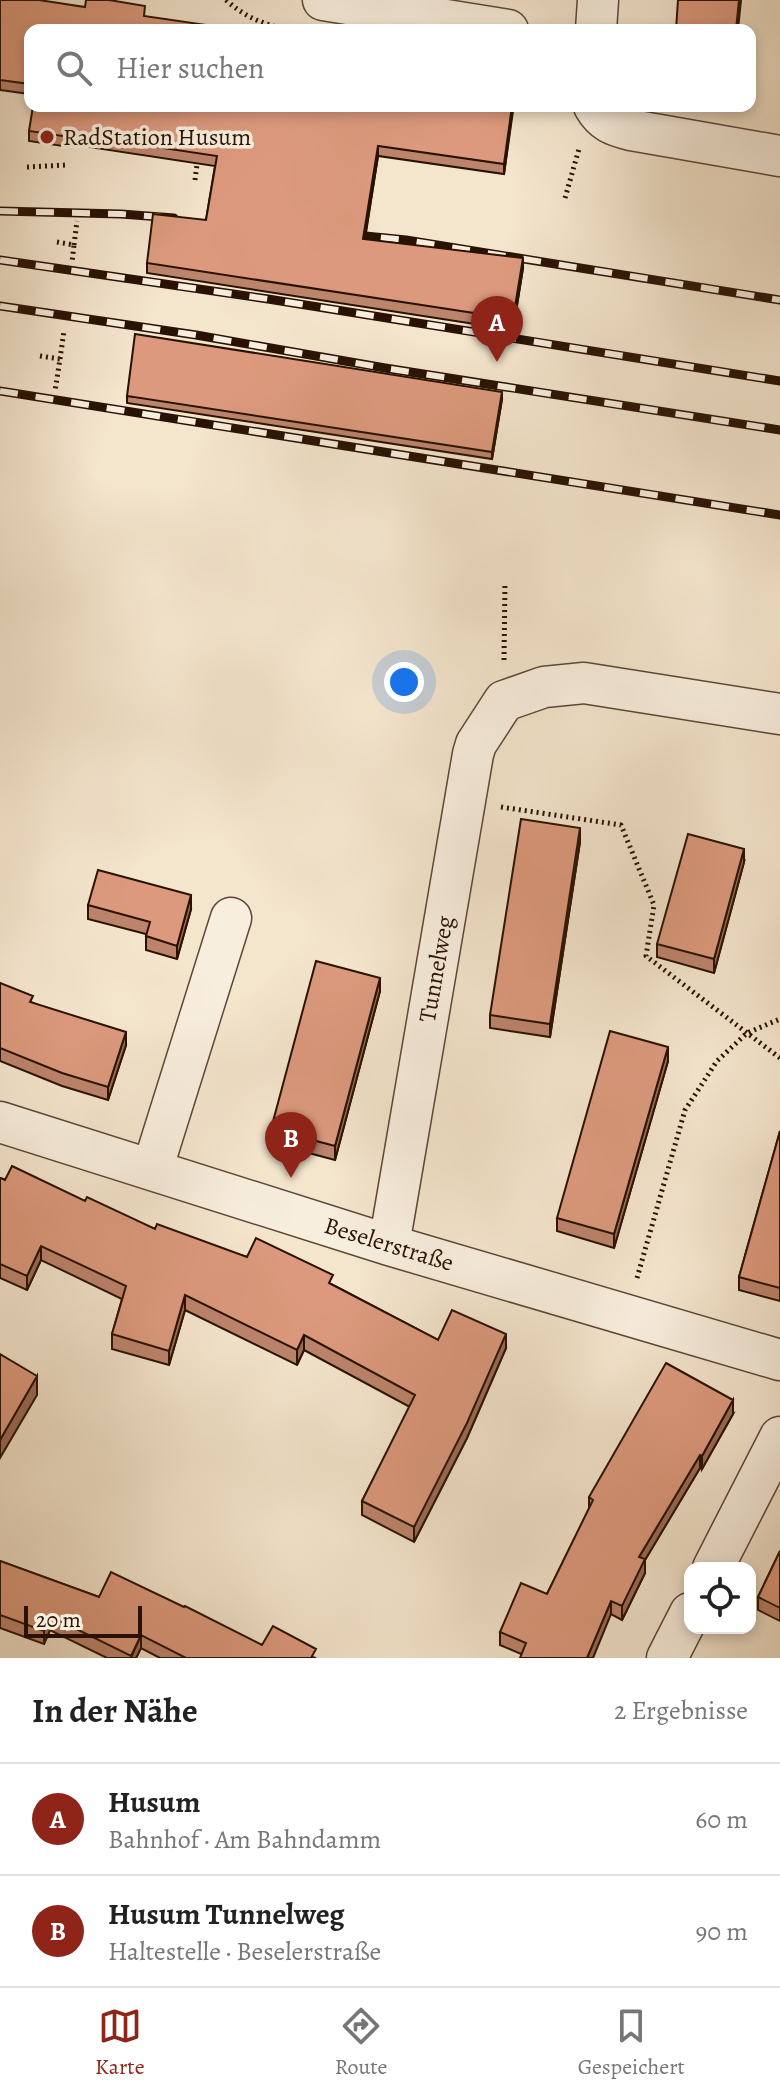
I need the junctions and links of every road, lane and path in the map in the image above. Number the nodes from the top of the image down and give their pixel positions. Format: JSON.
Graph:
{"nodes":[{"id":1,"x":226,"y":0,"type":"edge"},
{"id":2,"x":323,"y":0,"type":"edge"},
{"id":3,"x":598,"y":0,"type":"edge"},
{"id":4,"x":266,"y":24,"type":"edge"},
{"id":5,"x":471,"y":24,"type":"edge"},
{"id":6,"x":596,"y":24,"type":"edge"},
{"id":7,"x":597,"y":112,"type":"edge"},
{"id":8,"x":199,"y":151,"type":"edge"},
{"id":9,"x":780,"y":156,"type":"edge"},
{"id":10,"x":66,"y":165,"type":"dead end"},
{"id":11,"x":27,"y":167,"type":"dead end"},
{"id":12,"x":195,"y":180,"type":"dead end"},
{"id":13,"x":77,"y":221,"type":"dead end"},
{"id":14,"x":57,"y":242,"type":"dead end"},
{"id":15,"x":74,"y":245,"type":"junction"},
{"id":16,"x":72,"y":262,"type":"dead end"},
{"id":17,"x":64,"y":331,"type":"dead end"},
{"id":18,"x":40,"y":356,"type":"dead end"},
{"id":19,"x":60,"y":359,"type":"junction"},
{"id":20,"x":55,"y":391,"type":"dead end"},
{"id":21,"x":505,"y":582,"type":"dead end"},
{"id":22,"x":504,"y":701,"type":"junction"},
{"id":23,"x":780,"y":714,"type":"edge"},
{"id":24,"x":465,"y":801,"type":"junction"},
{"id":25,"x":231,"y":918,"type":"dead end"},
{"id":26,"x":780,"y":1019,"type":"edge"},
{"id":27,"x":747,"y":1033,"type":"junction"},
{"id":28,"x":780,"y":1058,"type":"edge"},
{"id":29,"x":0,"y":1122,"type":"edge"},
{"id":30,"x":152,"y":1170,"type":"junction"},
{"id":31,"x":389,"y":1245,"type":"junction"},
{"id":32,"x":627,"y":1314,"type":"junction"},
{"id":33,"x":780,"y":1360,"type":"edge"},
{"id":34,"x":780,"y":1437,"type":"edge"},
{"id":35,"x":716,"y":1562,"type":"edge"},
{"id":36,"x":684,"y":1625,"type":"edge"},
{"id":37,"x":667,"y":1658,"type":"edge"}],
"edges":[{"from":1,"to":4,"type":"path"},
{"from":2,"to":5,"type":"street"},
{"from":3,"to":6,"type":"street"},
{"from":7,"to":9,"type":"street"},
{"from":8,"to":12,"type":"path"},
{"from":10,"to":11,"type":"path"},
{"from":13,"to":15,"type":"path"},
{"from":14,"to":15,"type":"path"},
{"from":15,"to":16,"type":"path"},
{"from":17,"to":19,"type":"path"},
{"from":18,"to":19,"type":"path"},
{"from":19,"to":20,"type":"path"},
{"from":21,"to":22,"type":"path"},
{"from":22,"to":23,"type":"street"},
{"from":22,"to":24,"type":"street","name":"Tunnelweg"},
{"from":24,"to":27,"type":"path"},
{"from":24,"to":31,"type":"street","name":"Tunnelweg"},
{"from":25,"to":30,"type":"street"},
{"from":26,"to":27,"type":"path"},
{"from":27,"to":28,"type":"path"},
{"from":27,"to":32,"type":"path"},
{"from":29,"to":30,"type":"street","name":"Beselerstraße"},
{"from":30,"to":31,"type":"street","name":"Beselerstraße"},
{"from":31,"to":32,"type":"street","name":"Beselerstraße"},
{"from":32,"to":33,"type":"street","name":"Beselerstraße"},
{"from":34,"to":35,"type":"street"},
{"from":36,"to":37,"type":"street"}]}
